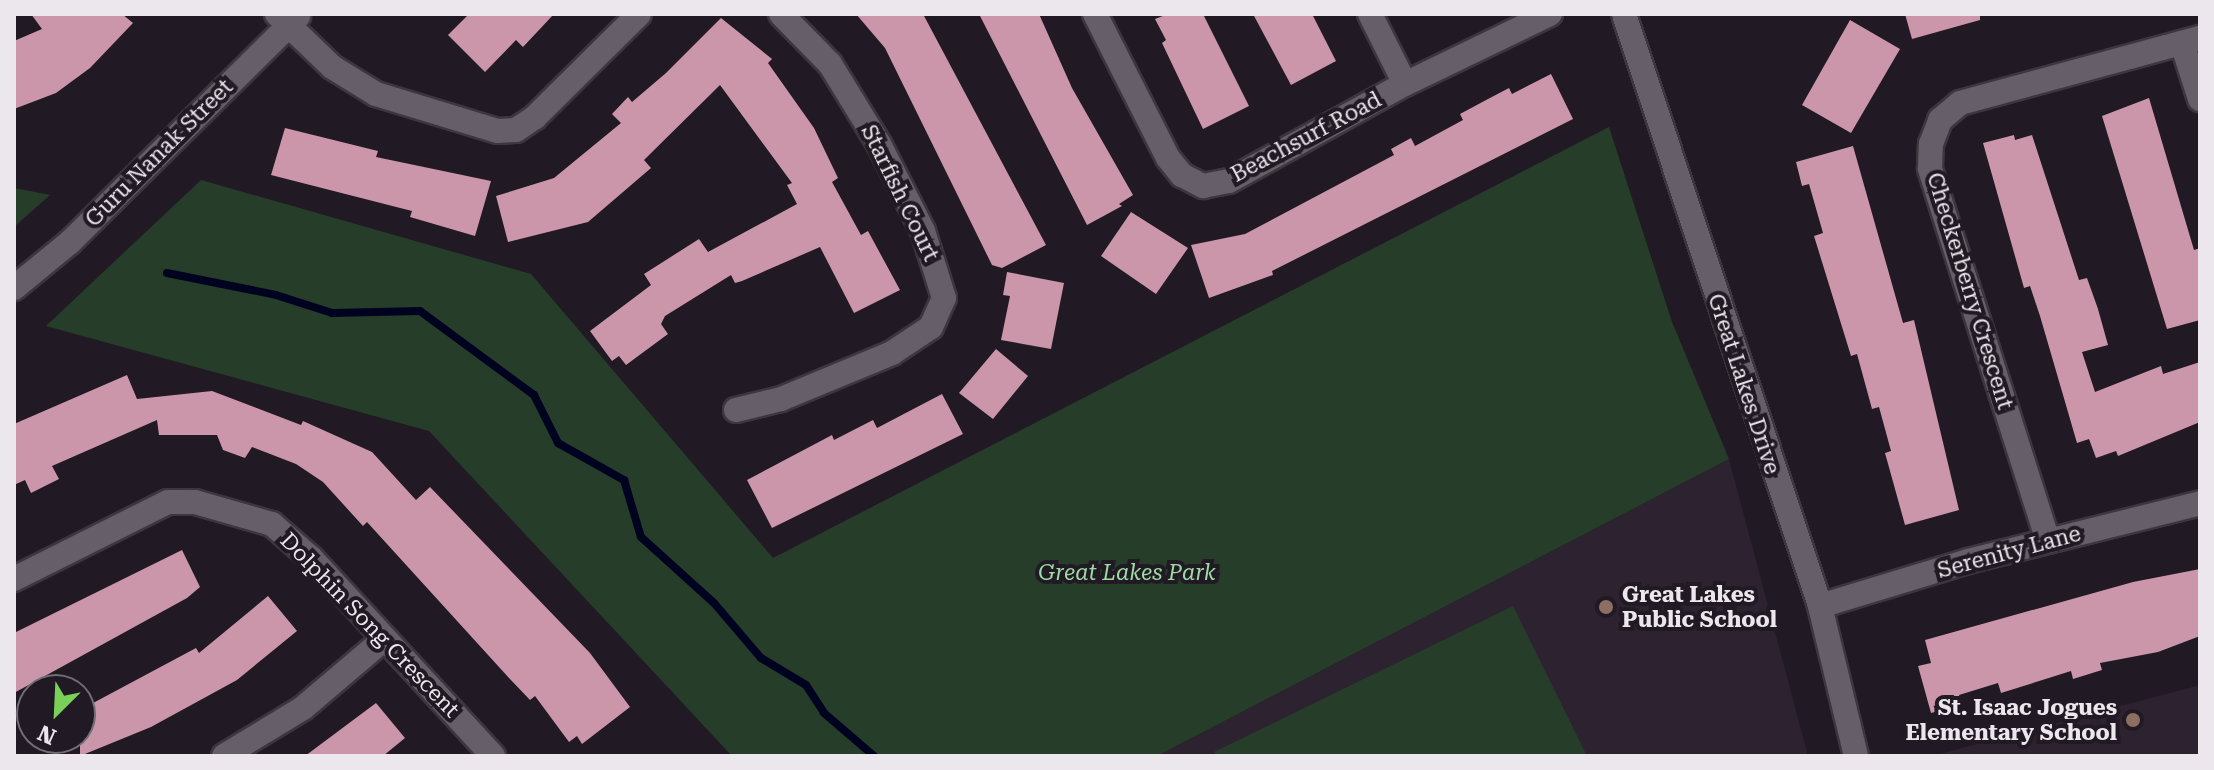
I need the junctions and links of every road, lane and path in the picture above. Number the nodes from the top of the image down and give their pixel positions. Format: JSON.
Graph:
{"nodes":[{"id":1,"x":639,"y":14,"type":"edge"},
{"id":2,"x":781,"y":14,"type":"edge"},
{"id":3,"x":1095,"y":14,"type":"edge"},
{"id":4,"x":1370,"y":14,"type":"edge"},
{"id":5,"x":1550,"y":14,"type":"edge"},
{"id":6,"x":1624,"y":14,"type":"edge"},
{"id":7,"x":288,"y":18,"type":"edge"},
{"id":8,"x":2191,"y":40,"type":"edge"},
{"id":9,"x":1405,"y":84,"type":"junction"},
{"id":10,"x":2200,"y":99,"type":"edge"},
{"id":11,"x":14,"y":288,"type":"edge"},
{"id":12,"x":736,"y":410,"type":"dead end"},
{"id":13,"x":2200,"y":503,"type":"edge"},
{"id":14,"x":2048,"y":541,"type":"junction"},
{"id":15,"x":14,"y":579,"type":"edge"},
{"id":16,"x":1820,"y":606,"type":"junction"},
{"id":17,"x":384,"y":639,"type":"junction"},
{"id":18,"x":224,"y":756,"type":"edge"},
{"id":19,"x":493,"y":756,"type":"edge"},
{"id":20,"x":1856,"y":756,"type":"edge"}],
"edges":[{"from":1,"to":7,"type":"street"},
{"from":2,"to":12,"type":"street","name":"Starfish Court"},
{"from":3,"to":9,"type":"street","name":"Beachsurf Road"},
{"from":4,"to":9,"type":"street"},
{"from":5,"to":9,"type":"street","name":"Beachsurf Road"},
{"from":6,"to":16,"type":"street","name":"Great Lakes Drive"},
{"from":7,"to":11,"type":"street","name":"Guru Nanak Street"},
{"from":8,"to":10,"type":"street"},
{"from":8,"to":14,"type":"street","name":"Checkerberry Crescent"},
{"from":13,"to":14,"type":"street","name":"Serenity Lane"},
{"from":14,"to":16,"type":"street","name":"Serenity Lane"},
{"from":15,"to":17,"type":"street","name":"Dolphin Song Crescent"},
{"from":16,"to":20,"type":"street","name":"Great Lakes Drive"},
{"from":17,"to":18,"type":"street"},
{"from":17,"to":19,"type":"street","name":"Dolphin Song Crescent"}]}
